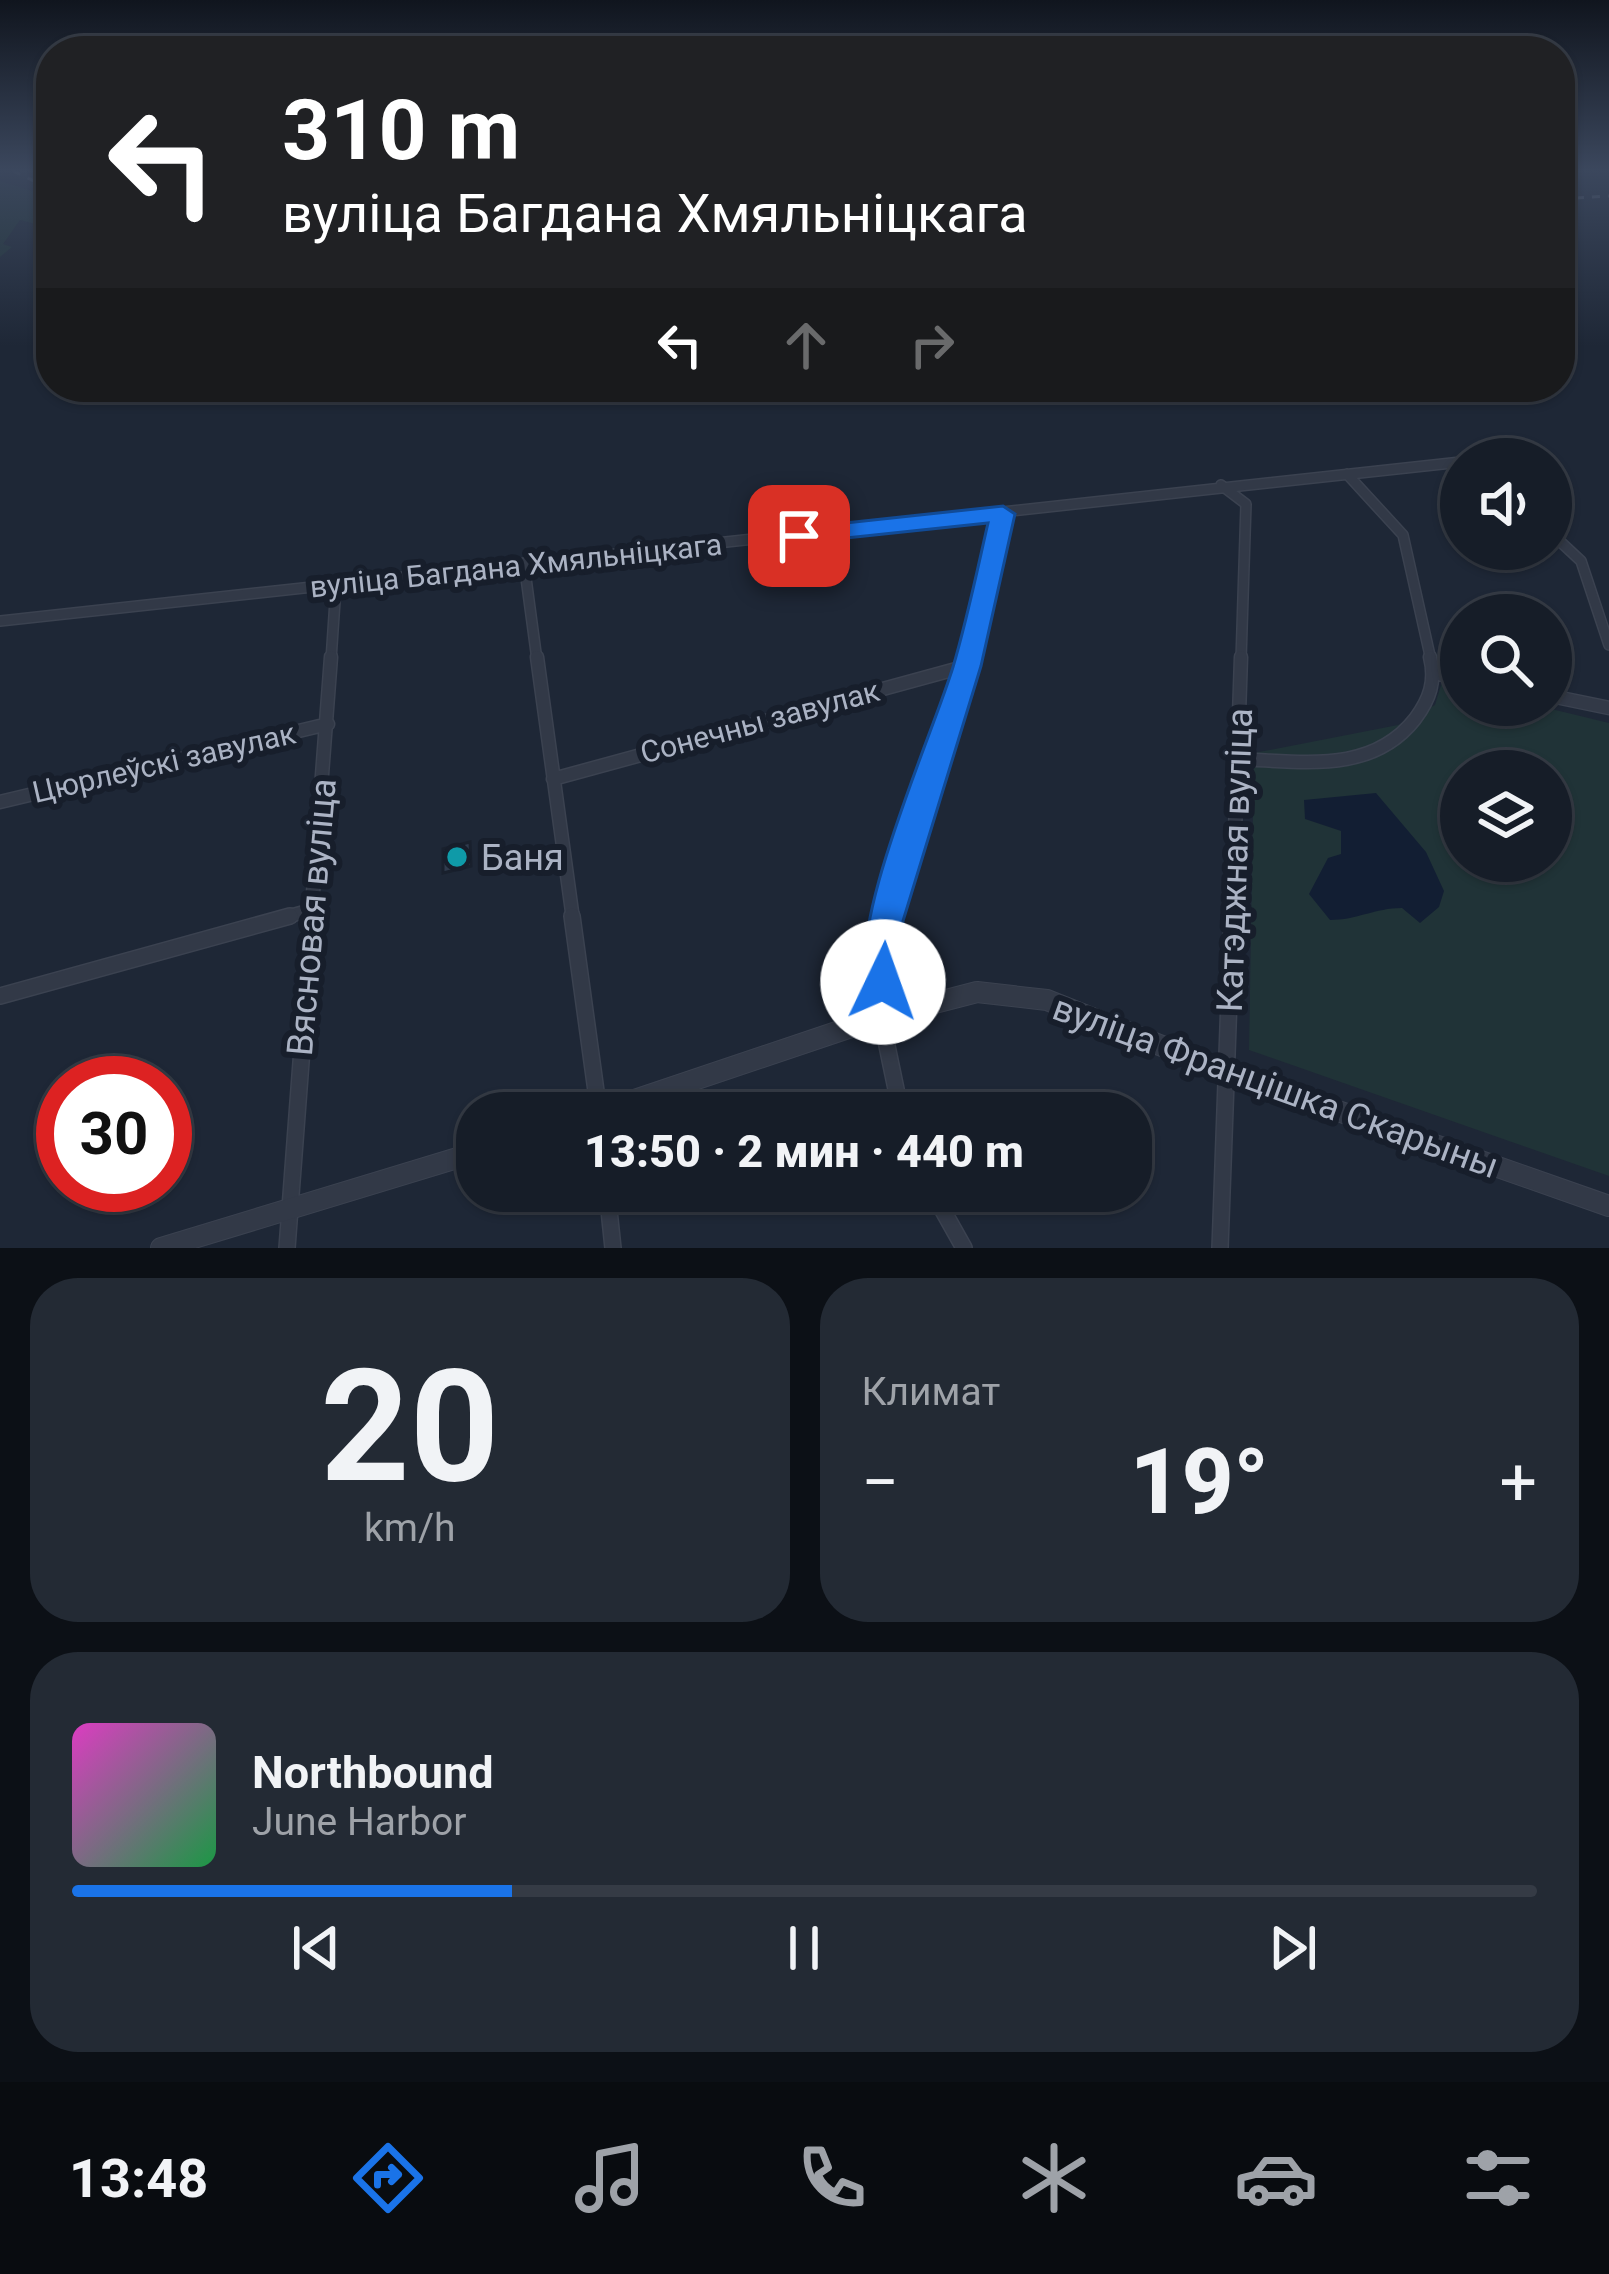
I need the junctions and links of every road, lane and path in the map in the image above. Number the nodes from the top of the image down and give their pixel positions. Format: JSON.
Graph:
{"nodes":[{"id":1,"x":1440,"y":464,"type":"edge"},
{"id":2,"x":1348,"y":474,"type":"junction"},
{"id":3,"x":1221,"y":484,"type":"junction"},
{"id":4,"x":1003,"y":514,"type":"junction"},
{"id":5,"x":1572,"y":553,"type":"edge"},
{"id":6,"x":524,"y":563,"type":"junction"},
{"id":7,"x":336,"y":586,"type":"junction"},
{"id":8,"x":0,"y":621,"type":"edge"},
{"id":9,"x":1609,"y":645,"type":"edge"},
{"id":10,"x":967,"y":666,"type":"junction"},
{"id":11,"x":1434,"y":673,"type":"junction"},
{"id":12,"x":1440,"y":674,"type":"edge"},
{"id":13,"x":1572,"y":700,"type":"edge"},
{"id":14,"x":1609,"y":708,"type":"edge"},
{"id":15,"x":328,"y":724,"type":"junction"},
{"id":16,"x":1237,"y":759,"type":"junction"},
{"id":17,"x":553,"y":778,"type":"junction"},
{"id":18,"x":0,"y":802,"type":"edge"},
{"id":19,"x":311,"y":910,"type":"junction"},
{"id":20,"x":0,"y":996,"type":"edge"},
{"id":21,"x":881,"y":1017,"type":"junction"},
{"id":22,"x":1227,"y":1072,"type":"junction"},
{"id":23,"x":595,"y":1092,"type":"edge"},
{"id":24,"x":660,"y":1092,"type":"edge"},
{"id":25,"x":897,"y":1092,"type":"edge"},
{"id":26,"x":456,"y":1159,"type":"edge"},
{"id":27,"x":1609,"y":1206,"type":"edge"},
{"id":28,"x":609,"y":1212,"type":"edge"},
{"id":29,"x":944,"y":1212,"type":"edge"},
{"id":30,"x":289,"y":1213,"type":"junction"},
{"id":31,"x":160,"y":1248,"type":"edge"},
{"id":32,"x":287,"y":1248,"type":"edge"},
{"id":33,"x":613,"y":1248,"type":"edge"},
{"id":34,"x":964,"y":1248,"type":"edge"},
{"id":35,"x":1220,"y":1248,"type":"edge"}],
"edges":[{"from":1,"to":2,"type":"street","name":"вуліца Багдана Хмяльніцкага"},
{"from":2,"to":3,"type":"street","name":"вуліца Багдана Хмяльніцкага"},
{"from":2,"to":11,"type":"street"},
{"from":3,"to":4,"type":"street","name":"вуліца Багдана Хмяльніцкага"},
{"from":3,"to":16,"type":"street","name":"Катэджная вуліца"},
{"from":4,"to":6,"type":"street","name":"вуліца Багдана Хмяльніцкага"},
{"from":4,"to":10,"type":"street"},
{"from":5,"to":9,"type":"street"},
{"from":6,"to":7,"type":"street","name":"вуліца Багдана Хмяльніцкага"},
{"from":6,"to":17,"type":"street"},
{"from":7,"to":8,"type":"street","name":"вуліца Багдана Хмяльніцкага"},
{"from":7,"to":15,"type":"street","name":"Вясновая вуліца"},
{"from":10,"to":17,"type":"street","name":"Сонечны завулак"},
{"from":10,"to":21,"type":"street"},
{"from":11,"to":12,"type":"street"},
{"from":11,"to":16,"type":"street"},
{"from":13,"to":14,"type":"street"},
{"from":15,"to":18,"type":"street","name":"Цюрлеўскі завулак"},
{"from":15,"to":19,"type":"street","name":"Вясновая вуліца"},
{"from":16,"to":22,"type":"street","name":"Катэджная вуліца"},
{"from":17,"to":23,"type":"street"},
{"from":19,"to":20,"type":"street"},
{"from":19,"to":30,"type":"street","name":"Вясновая вуліца"},
{"from":21,"to":22,"type":"street","name":"вуліца Францішка Скарыны"},
{"from":21,"to":24,"type":"street","name":"вуліца Францішка Скарыны"},
{"from":21,"to":25,"type":"street"},
{"from":22,"to":27,"type":"street","name":"вуліца Францішка Скарыны"},
{"from":22,"to":35,"type":"street","name":"Катэджная вуліца"},
{"from":26,"to":30,"type":"street"},
{"from":28,"to":33,"type":"street"},
{"from":29,"to":34,"type":"street"},
{"from":30,"to":31,"type":"street"},
{"from":30,"to":32,"type":"street","name":"Вясновая вуліца"}]}
